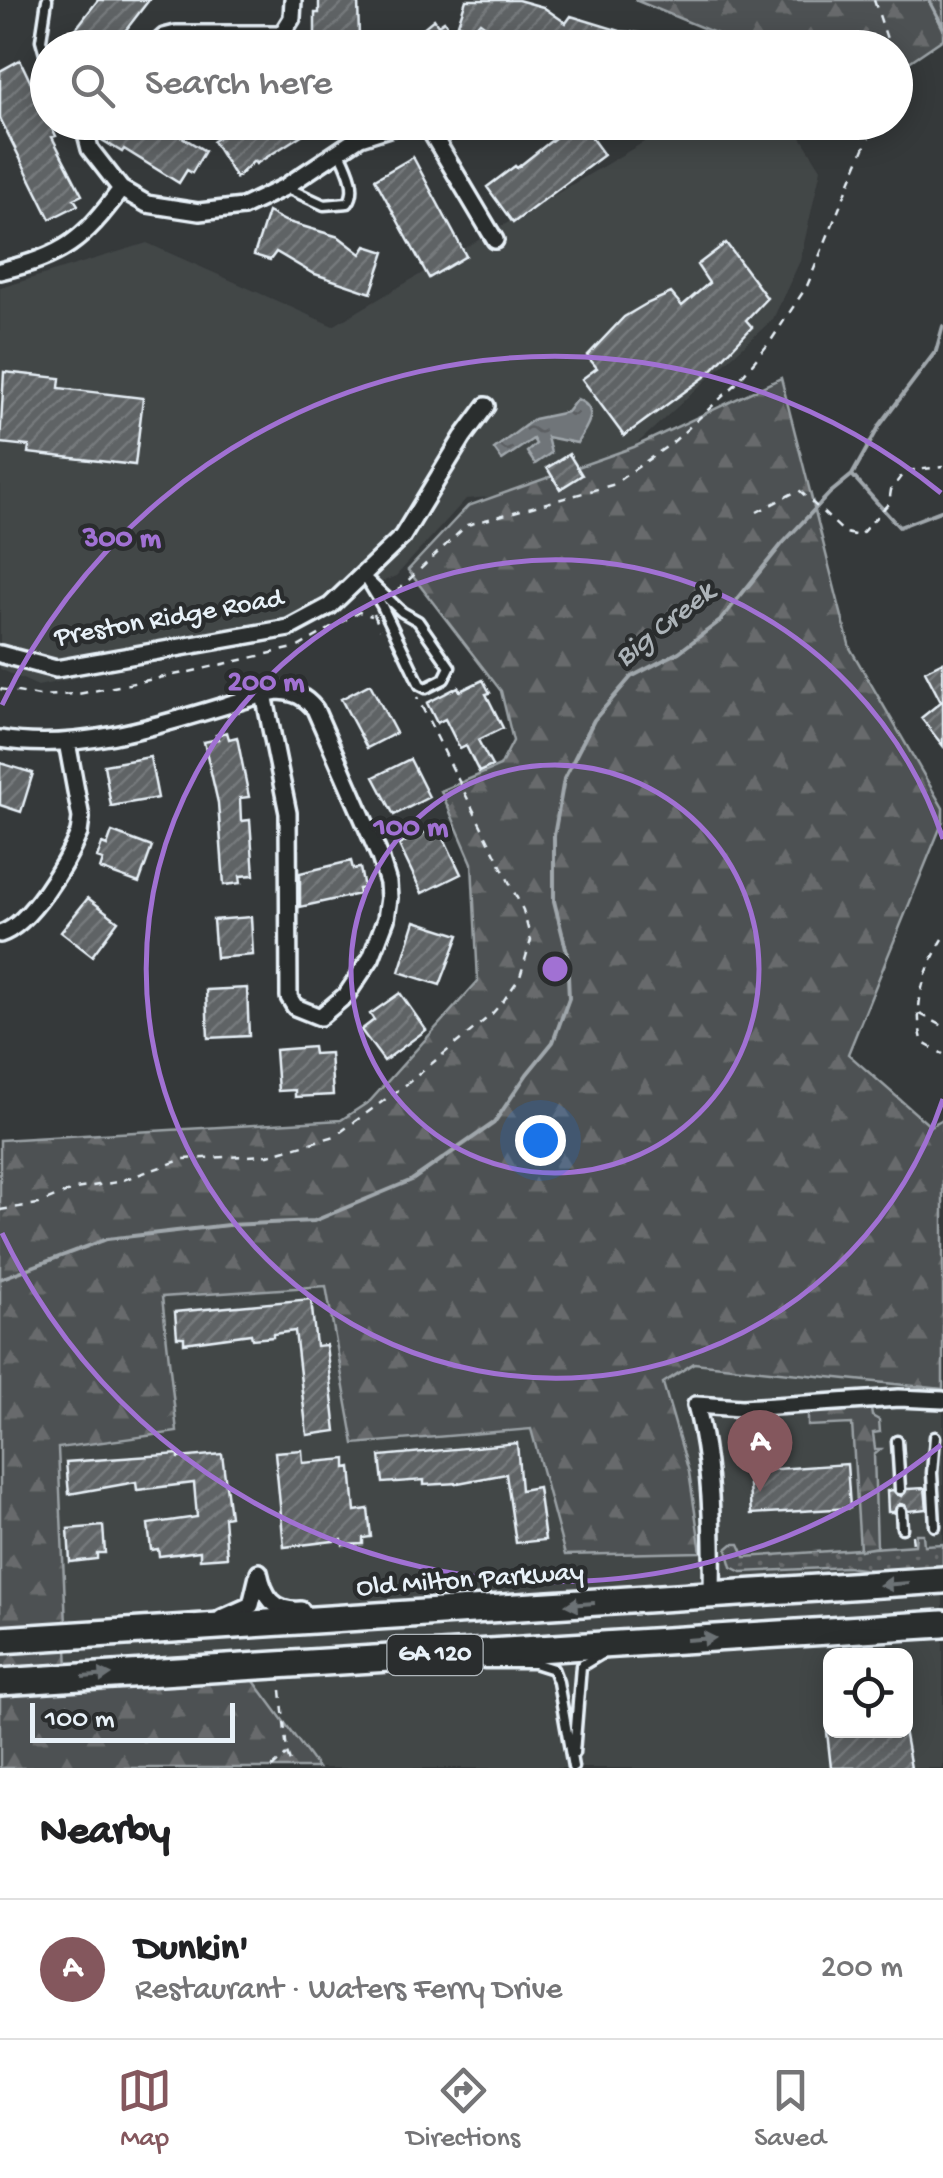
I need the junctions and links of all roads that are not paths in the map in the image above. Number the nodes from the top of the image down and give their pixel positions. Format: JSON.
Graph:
{"nodes":[{"id":1,"x":47,"y":0,"type":"edge"},
{"id":2,"x":293,"y":0,"type":"edge"},
{"id":3,"x":42,"y":30,"type":"edge"},
{"id":4,"x":288,"y":30,"type":"edge"},
{"id":5,"x":88,"y":140,"type":"edge"},
{"id":6,"x":348,"y":140,"type":"edge"},
{"id":7,"x":436,"y":140,"type":"edge"},
{"id":8,"x":339,"y":150,"type":"junction"},
{"id":9,"x":286,"y":187,"type":"junction"},
{"id":10,"x":121,"y":189,"type":"junction"},
{"id":11,"x":495,"y":240,"type":"dead end"},
{"id":12,"x":0,"y":271,"type":"edge"},
{"id":13,"x":486,"y":406,"type":"dead end"},
{"id":14,"x":364,"y":576,"type":"junction"},
{"id":15,"x":386,"y":602,"type":"junction"},
{"id":16,"x":0,"y":654,"type":"edge"},
{"id":17,"x":264,"y":694,"type":"junction"},
{"id":18,"x":0,"y":739,"type":"edge"},
{"id":19,"x":67,"y":742,"type":"junction"},
{"id":20,"x":0,"y":934,"type":"edge"},
{"id":21,"x":943,"y":1400,"type":"edge"},
{"id":22,"x":935,"y":1437,"type":"dead end"},
{"id":23,"x":897,"y":1441,"type":"dead end"},
{"id":24,"x":900,"y":1490,"type":"dead end"},
{"id":25,"x":901,"y":1511,"type":"dead end"},
{"id":26,"x":935,"y":1526,"type":"dead end"},
{"id":27,"x":902,"y":1528,"type":"dead end"},
{"id":28,"x":943,"y":1580,"type":"edge"},
{"id":29,"x":712,"y":1596,"type":"junction"},
{"id":30,"x":408,"y":1615,"type":"junction"},
{"id":31,"x":943,"y":1624,"type":"edge"},
{"id":32,"x":184,"y":1629,"type":"junction"},
{"id":33,"x":0,"y":1640,"type":"edge"},
{"id":34,"x":648,"y":1642,"type":"junction"},
{"id":35,"x":410,"y":1657,"type":"junction"},
{"id":36,"x":0,"y":1682,"type":"edge"}],
"edges":[{"from":1,"to":3,"type":"lane"},
{"from":2,"to":4,"type":"street"},
{"from":5,"to":10,"type":"street"},
{"from":6,"to":8,"type":"street"},
{"from":7,"to":11,"type":"street"},
{"from":8,"to":9,"type":"street"},
{"from":8,"to":9,"type":"lane"},
{"from":9,"to":10,"type":"street"},
{"from":10,"to":12,"type":"street"},
{"from":13,"to":14,"type":"street","name":"Preston Ridge Road"},
{"from":14,"to":15,"type":"lane"},
{"from":14,"to":16,"type":"street","name":"Preston Ridge Road"},
{"from":15,"to":15,"type":"lane"},
{"from":17,"to":17,"type":"street"},
{"from":17,"to":19,"type":"street"},
{"from":18,"to":19,"type":"street"},
{"from":19,"to":20,"type":"street"},
{"from":21,"to":29,"type":"street"},
{"from":22,"to":26,"type":"lane"},
{"from":23,"to":24,"type":"lane"},
{"from":25,"to":27,"type":"lane"},
{"from":28,"to":29,"type":"highway","name":"Old Milton Parkway","number":"GA 120","one_way":true},
{"from":29,"to":30,"type":"highway","name":"Old Milton Parkway","number":"GA 120","one_way":true},
{"from":30,"to":32,"type":"highway","name":"Old Milton Parkway","number":"GA 120"},
{"from":30,"to":32,"type":"street"},
{"from":34,"to":31,"type":"highway","number":"GA 120","one_way":true},
{"from":32,"to":33,"type":"highway","name":"Old Milton Parkway","number":"GA 120"},
{"from":34,"to":35,"type":"highway","number":"GA 120"},
{"from":34,"to":35,"type":"lane"},
{"from":36,"to":35,"type":"highway","number":"GA 120","one_way":true}]}
